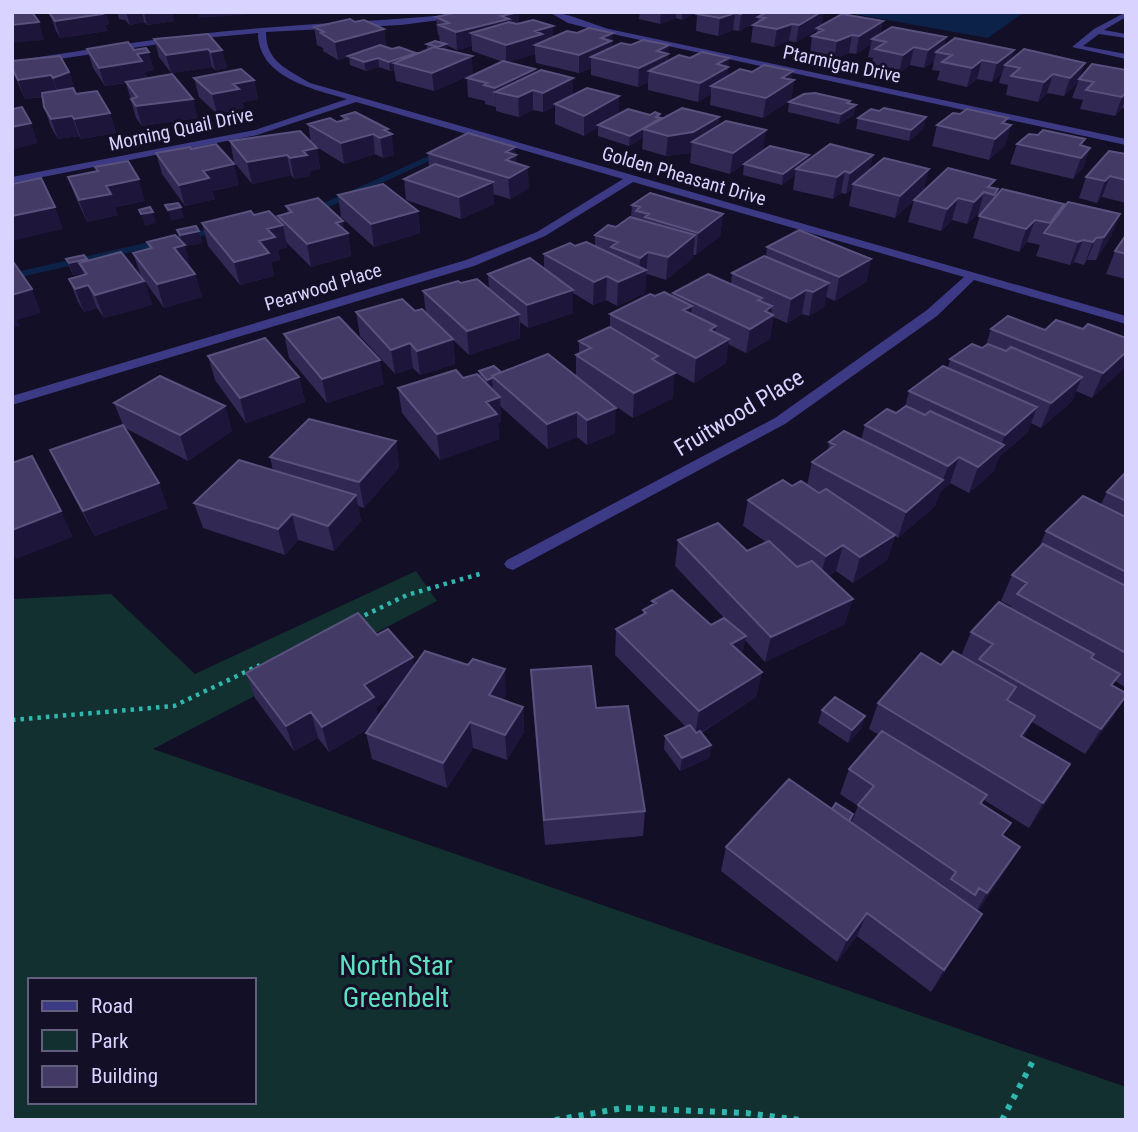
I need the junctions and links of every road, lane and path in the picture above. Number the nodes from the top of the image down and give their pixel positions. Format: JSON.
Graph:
{"nodes":[{"id":1,"x":498,"y":12,"type":"edge"},
{"id":2,"x":553,"y":12,"type":"edge"},
{"id":3,"x":1124,"y":17,"type":"edge"},
{"id":4,"x":262,"y":30,"type":"junction"},
{"id":5,"x":1097,"y":31,"type":"junction"},
{"id":6,"x":1126,"y":36,"type":"edge"},
{"id":7,"x":1126,"y":57,"type":"edge"},
{"id":8,"x":12,"y":64,"type":"edge"},
{"id":9,"x":353,"y":100,"type":"junction"},
{"id":10,"x":1126,"y":142,"type":"edge"},
{"id":11,"x":630,"y":179,"type":"junction"},
{"id":12,"x":12,"y":180,"type":"edge"},
{"id":13,"x":972,"y":276,"type":"junction"},
{"id":14,"x":1126,"y":320,"type":"edge"},
{"id":15,"x":12,"y":401,"type":"edge"},
{"id":16,"x":513,"y":564,"type":"joint"},
{"id":17,"x":346,"y":625,"type":"edge"},
{"id":18,"x":272,"y":660,"type":"edge"},
{"id":19,"x":12,"y":720,"type":"edge"},
{"id":20,"x":1033,"y":1061,"type":"dead end"},
{"id":21,"x":555,"y":1120,"type":"edge"},
{"id":22,"x":800,"y":1120,"type":"edge"},
{"id":23,"x":1002,"y":1120,"type":"edge"}],
"edges":[{"from":1,"to":4,"type":"street"},
{"from":2,"to":10,"type":"street","name":"Ptarmigan Drive"},
{"from":3,"to":5,"type":"street"},
{"from":4,"to":8,"type":"street"},
{"from":4,"to":9,"type":"street","name":"Golden Pheasant Drive"},
{"from":5,"to":6,"type":"street"},
{"from":5,"to":7,"type":"street"},
{"from":9,"to":11,"type":"street","name":"Golden Pheasant Drive"},
{"from":9,"to":12,"type":"street","name":"Morning Quail Drive"},
{"from":11,"to":13,"type":"street","name":"Golden Pheasant Drive"},
{"from":11,"to":15,"type":"street","name":"Pearwood Place"},
{"from":13,"to":14,"type":"street","name":"Golden Pheasant Drive"},
{"from":13,"to":16,"type":"street","name":"Fruitwood Place"},
{"from":16,"to":17,"type":"path"},
{"from":18,"to":19,"type":"path"},
{"from":20,"to":23,"type":"path"},
{"from":21,"to":22,"type":"path"}]}
